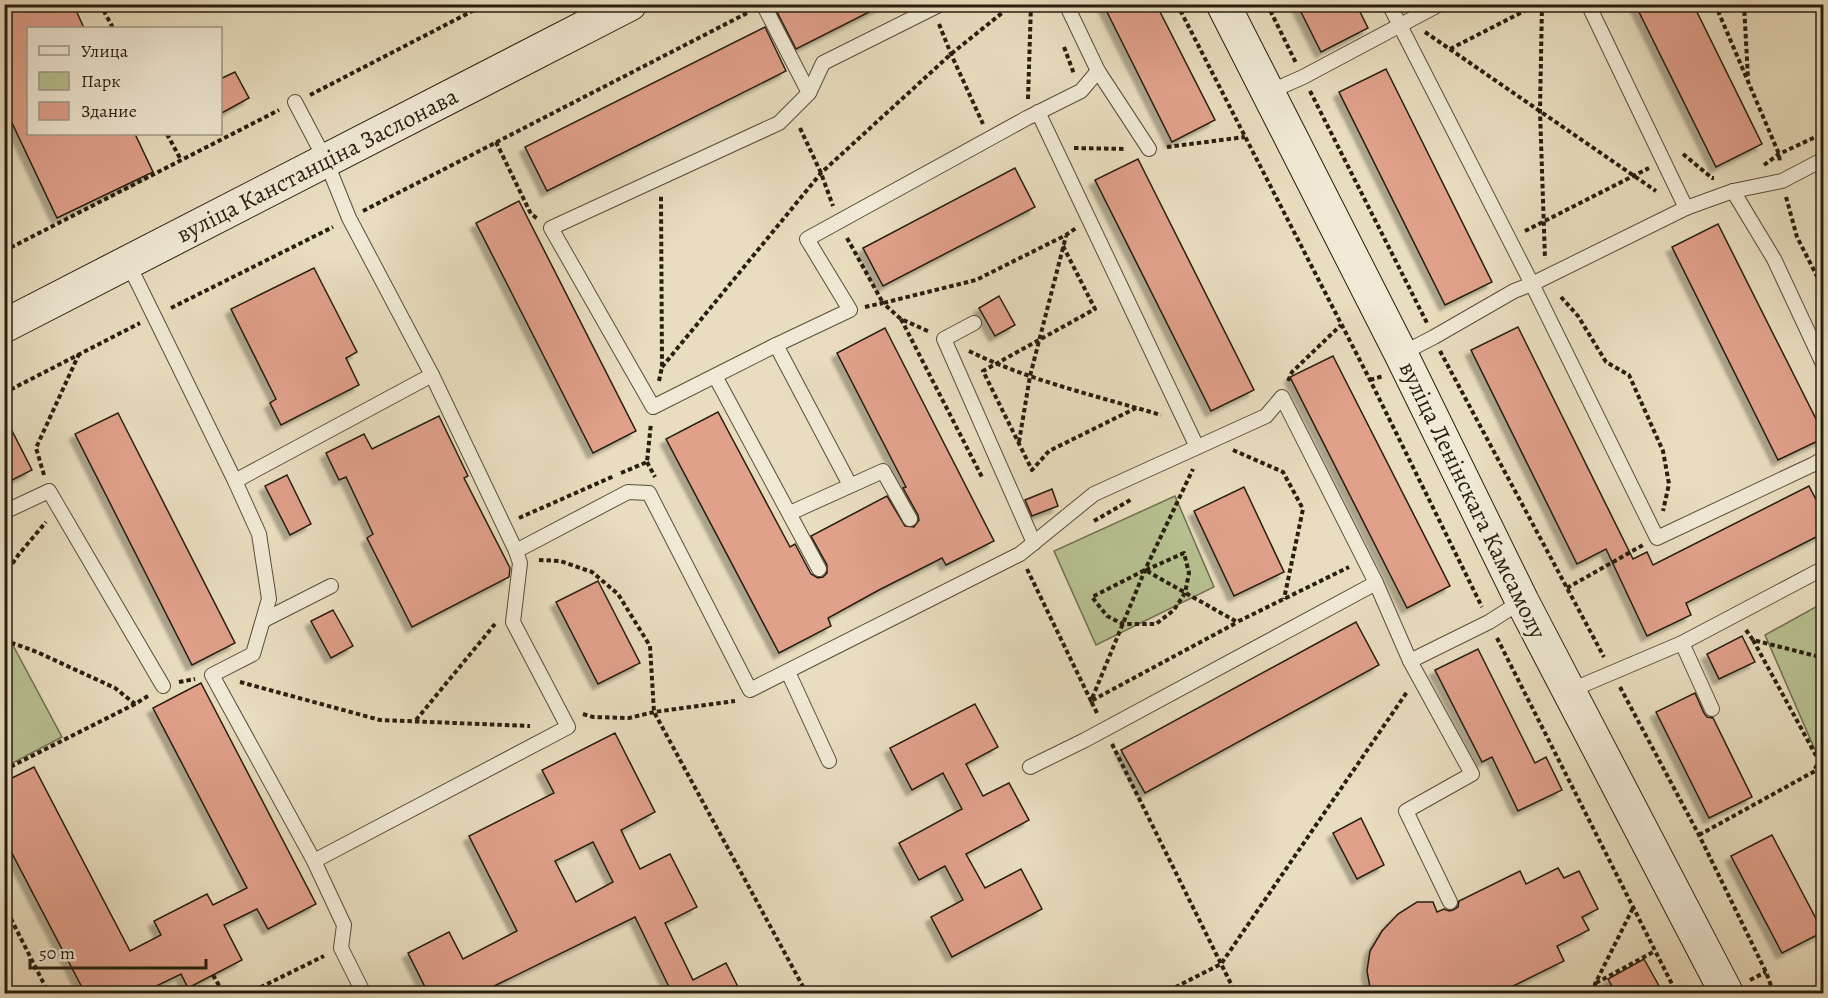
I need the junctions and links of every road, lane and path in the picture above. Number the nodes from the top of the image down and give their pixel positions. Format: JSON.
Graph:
{"nodes":[{"id":1,"x":100,"y":4,"type":"edge"},
{"id":2,"x":486,"y":4,"type":"edge"},
{"id":3,"x":630,"y":4,"type":"edge"},
{"id":4,"x":1005,"y":4,"type":"edge"},
{"id":5,"x":1031,"y":4,"type":"edge"},
{"id":6,"x":1066,"y":4,"type":"edge"},
{"id":7,"x":1177,"y":4,"type":"edge"},
{"id":8,"x":1223,"y":4,"type":"edge"},
{"id":9,"x":1267,"y":4,"type":"edge"},
{"id":10,"x":1389,"y":4,"type":"edge"},
{"id":11,"x":1440,"y":4,"type":"edge"},
{"id":12,"x":1540,"y":4,"type":"edge"},
{"id":13,"x":1588,"y":4,"type":"edge"},
{"id":14,"x":1715,"y":4,"type":"edge"},
{"id":15,"x":1744,"y":4,"type":"edge"},
{"id":16,"x":758,"y":7,"type":"edge"},
{"id":17,"x":937,"y":7,"type":"edge"},
{"id":18,"x":1416,"y":17,"type":"junction"},
{"id":19,"x":1399,"y":25,"type":"junction"},
{"id":20,"x":112,"y":27,"type":"edge"},
{"id":21,"x":1450,"y":49,"type":"junction"},
{"id":22,"x":951,"y":54,"type":"junction"},
{"id":23,"x":1098,"y":71,"type":"junction"},
{"id":24,"x":1303,"y":77,"type":"junction"},
{"id":25,"x":1748,"y":82,"type":"junction"},
{"id":26,"x":809,"y":93,"type":"junction"},
{"id":27,"x":1267,"y":93,"type":"junction"},
{"id":28,"x":295,"y":102,"type":"junction"},
{"id":29,"x":792,"y":111,"type":"junction"},
{"id":30,"x":1540,"y":111,"type":"junction"},
{"id":31,"x":1033,"y":115,"type":"junction"},
{"id":32,"x":1824,"y":133,"type":"edge"},
{"id":33,"x":168,"y":135,"type":"edge"},
{"id":34,"x":990,"y":138,"type":"junction"},
{"id":35,"x":496,"y":142,"type":"junction"},
{"id":36,"x":1678,"y":146,"type":"dead end"},
{"id":37,"x":1149,"y":149,"type":"dead end"},
{"id":38,"x":1779,"y":154,"type":"junction"},
{"id":39,"x":1824,"y":159,"type":"edge"},
{"id":40,"x":181,"y":160,"type":"junction"},
{"id":41,"x":326,"y":161,"type":"junction"},
{"id":42,"x":1663,"y":162,"type":"junction"},
{"id":43,"x":1761,"y":167,"type":"dead end"},
{"id":44,"x":821,"y":173,"type":"junction"},
{"id":45,"x":1633,"y":175,"type":"junction"},
{"id":46,"x":1722,"y":177,"type":"dead end"},
{"id":47,"x":661,"y":178,"type":"junction"},
{"id":48,"x":1782,"y":181,"type":"junction"},
{"id":49,"x":1676,"y":189,"type":"junction"},
{"id":50,"x":1733,"y":191,"type":"junction"},
{"id":51,"x":1686,"y":208,"type":"junction"},
{"id":52,"x":349,"y":218,"type":"junction"},
{"id":53,"x":1544,"y":220,"type":"junction"},
{"id":54,"x":838,"y":221,"type":"junction"},
{"id":55,"x":551,"y":228,"type":"junction"},
{"id":56,"x":1509,"y":239,"type":"junction"},
{"id":57,"x":1063,"y":246,"type":"junction"},
{"id":58,"x":4,"y":250,"type":"edge"},
{"id":59,"x":128,"y":263,"type":"junction"},
{"id":60,"x":1546,"y":277,"type":"junction"},
{"id":61,"x":1532,"y":284,"type":"junction"},
{"id":62,"x":1824,"y":290,"type":"edge"},
{"id":63,"x":883,"y":303,"type":"junction"},
{"id":64,"x":850,"y":310,"type":"junction"},
{"id":65,"x":154,"y":316,"type":"junction"},
{"id":66,"x":902,"y":319,"type":"junction"},
{"id":67,"x":974,"y":323,"type":"dead end"},
{"id":68,"x":1341,"y":325,"type":"junction"},
{"id":69,"x":4,"y":326,"type":"edge"},
{"id":70,"x":1434,"y":337,"type":"junction"},
{"id":71,"x":944,"y":339,"type":"junction"},
{"id":72,"x":1038,"y":340,"type":"junction"},
{"id":73,"x":776,"y":345,"type":"junction"},
{"id":74,"x":79,"y":354,"type":"junction"},
{"id":75,"x":1401,"y":354,"type":"junction"},
{"id":76,"x":996,"y":364,"type":"junction"},
{"id":77,"x":1824,"y":366,"type":"edge"},
{"id":78,"x":662,"y":367,"type":"junction"},
{"id":79,"x":432,"y":375,"type":"junction"},
{"id":80,"x":715,"y":376,"type":"junction"},
{"id":81,"x":1030,"y":376,"type":"junction"},
{"id":82,"x":4,"y":393,"type":"edge"},
{"id":83,"x":1282,"y":397,"type":"junction"},
{"id":84,"x":653,"y":407,"type":"junction"},
{"id":85,"x":1136,"y":408,"type":"junction"},
{"id":86,"x":1185,"y":422,"type":"junction"},
{"id":87,"x":1019,"y":443,"type":"junction"},
{"id":88,"x":1197,"y":447,"type":"junction"},
{"id":89,"x":1232,"y":450,"type":"dead end"},
{"id":90,"x":1824,"y":458,"type":"edge"},
{"id":91,"x":647,"y":462,"type":"junction"},
{"id":92,"x":1185,"y":470,"type":"dead end"},
{"id":93,"x":235,"y":481,"type":"junction"},
{"id":94,"x":658,"y":483,"type":"dead end"},
{"id":95,"x":850,"y":485,"type":"junction"},
{"id":96,"x":988,"y":488,"type":"dead end"},
{"id":97,"x":49,"y":491,"type":"junction"},
{"id":98,"x":1133,"y":499,"type":"dead end"},
{"id":99,"x":58,"y":508,"type":"junction"},
{"id":100,"x":4,"y":512,"type":"edge"},
{"id":101,"x":790,"y":513,"type":"junction"},
{"id":102,"x":909,"y":519,"type":"dead end"},
{"id":103,"x":1091,"y":522,"type":"dead end"},
{"id":104,"x":504,"y":525,"type":"junction"},
{"id":105,"x":1657,"y":538,"type":"junction"},
{"id":106,"x":1034,"y":543,"type":"junction"},
{"id":107,"x":516,"y":550,"type":"junction"},
{"id":108,"x":1020,"y":554,"type":"junction"},
{"id":109,"x":536,"y":560,"type":"dead end"},
{"id":110,"x":1364,"y":560,"type":"junction"},
{"id":111,"x":1824,"y":568,"type":"edge"},
{"id":112,"x":819,"y":569,"type":"dead end"},
{"id":113,"x":1145,"y":570,"type":"junction"},
{"id":114,"x":4,"y":576,"type":"edge"},
{"id":115,"x":1376,"y":583,"type":"junction"},
{"id":116,"x":331,"y":586,"type":"dead end"},
{"id":117,"x":1567,"y":588,"type":"junction"},
{"id":118,"x":1185,"y":593,"type":"junction"},
{"id":119,"x":516,"y":599,"type":"junction"},
{"id":120,"x":1284,"y":599,"type":"junction"},
{"id":121,"x":1522,"y":601,"type":"junction"},
{"id":122,"x":1736,"y":614,"type":"junction"},
{"id":123,"x":264,"y":620,"type":"junction"},
{"id":124,"x":1237,"y":622,"type":"junction"},
{"id":125,"x":1489,"y":622,"type":"junction"},
{"id":126,"x":1123,"y":624,"type":"junction"},
{"id":127,"x":4,"y":640,"type":"edge"},
{"id":128,"x":1752,"y":640,"type":"junction"},
{"id":129,"x":1682,"y":643,"type":"junction"},
{"id":130,"x":1824,"y":658,"type":"edge"},
{"id":131,"x":1410,"y":661,"type":"junction"},
{"id":132,"x":788,"y":672,"type":"junction"},
{"id":133,"x":1612,"y":672,"type":"junction"},
{"id":134,"x":212,"y":675,"type":"junction"},
{"id":135,"x":1418,"y":675,"type":"junction"},
{"id":136,"x":163,"y":686,"type":"junction"},
{"id":137,"x":1569,"y":691,"type":"junction"},
{"id":138,"x":742,"y":700,"type":"dead end"},
{"id":139,"x":1090,"y":701,"type":"junction"},
{"id":140,"x":135,"y":704,"type":"junction"},
{"id":141,"x":1712,"y":709,"type":"dead end"},
{"id":142,"x":575,"y":712,"type":"dead end"},
{"id":143,"x":654,"y":712,"type":"junction"},
{"id":144,"x":415,"y":720,"type":"junction"},
{"id":145,"x":568,"y":727,"type":"junction"},
{"id":146,"x":1105,"y":729,"type":"junction"},
{"id":147,"x":1824,"y":751,"type":"edge"},
{"id":148,"x":829,"y":761,"type":"dead end"},
{"id":149,"x":1819,"y":761,"type":"junction"},
{"id":150,"x":1824,"y":766,"type":"edge"},
{"id":151,"x":1030,"y":767,"type":"dead end"},
{"id":152,"x":4,"y":770,"type":"edge"},
{"id":153,"x":1815,"y":771,"type":"junction"},
{"id":154,"x":1699,"y":835,"type":"junction"},
{"id":155,"x":314,"y":861,"type":"junction"},
{"id":156,"x":1450,"y":902,"type":"dead end"},
{"id":157,"x":4,"y":905,"type":"edge"},
{"id":158,"x":1633,"y":908,"type":"junction"},
{"id":159,"x":341,"y":948,"type":"junction"},
{"id":160,"x":1655,"y":951,"type":"junction"},
{"id":161,"x":1221,"y":964,"type":"junction"},
{"id":162,"x":213,"y":975,"type":"dead end"},
{"id":163,"x":1595,"y":984,"type":"junction"},
{"id":164,"x":49,"y":993,"type":"edge"},
{"id":165,"x":224,"y":993,"type":"edge"},
{"id":166,"x":247,"y":993,"type":"edge"},
{"id":167,"x":364,"y":993,"type":"edge"},
{"id":168,"x":807,"y":993,"type":"edge"},
{"id":169,"x":1162,"y":993,"type":"edge"},
{"id":170,"x":1236,"y":993,"type":"edge"},
{"id":171,"x":1594,"y":993,"type":"edge"},
{"id":172,"x":1677,"y":993,"type":"edge"},
{"id":173,"x":1727,"y":993,"type":"edge"},
{"id":174,"x":1774,"y":993,"type":"edge"}],
"edges":[{"from":1,"to":20,"type":"path"},
{"from":2,"to":28,"type":"path"},
{"from":3,"to":41,"type":"main road","name":"вуліца Канстанціна Заслонава"},
{"from":4,"to":22,"type":"path"},
{"from":5,"to":31,"type":"path"},
{"from":6,"to":23,"type":"lane"},
{"from":7,"to":68,"type":"path"},
{"from":8,"to":27,"type":"main road","name":"вуліца Ленінскага Камсамолу"},
{"from":9,"to":24,"type":"path"},
{"from":10,"to":19,"type":"lane"},
{"from":11,"to":18,"type":"lane"},
{"from":12,"to":21,"type":"path"},
{"from":12,"to":30,"type":"path"},
{"from":13,"to":42,"type":"lane"},
{"from":14,"to":25,"type":"path"},
{"from":15,"to":25,"type":"path"},
{"from":16,"to":26,"type":"lane"},
{"from":16,"to":35,"type":"path"},
{"from":17,"to":22,"type":"path"},
{"from":17,"to":26,"type":"lane"},
{"from":18,"to":19,"type":"lane"},
{"from":18,"to":21,"type":"path"},
{"from":19,"to":24,"type":"lane"},
{"from":19,"to":56,"type":"lane"},
{"from":21,"to":30,"type":"path"},
{"from":22,"to":34,"type":"path"},
{"from":22,"to":44,"type":"path"},
{"from":23,"to":31,"type":"lane"},
{"from":23,"to":37,"type":"lane"},
{"from":24,"to":27,"type":"lane"},
{"from":24,"to":70,"type":"path"},
{"from":25,"to":38,"type":"path"},
{"from":26,"to":29,"type":"lane"},
{"from":27,"to":75,"type":"main road","name":"вуліца Ленінскага Камсамолу"},
{"from":28,"to":40,"type":"path"},
{"from":28,"to":41,"type":"lane"},
{"from":29,"to":44,"type":"path"},
{"from":29,"to":47,"type":"lane"},
{"from":30,"to":45,"type":"path"},
{"from":30,"to":53,"type":"path"},
{"from":31,"to":34,"type":"lane"},
{"from":31,"to":86,"type":"lane"},
{"from":32,"to":38,"type":"path"},
{"from":33,"to":40,"type":"path"},
{"from":34,"to":54,"type":"lane"},
{"from":35,"to":52,"type":"path"},
{"from":35,"to":55,"type":"path"},
{"from":36,"to":46,"type":"path"},
{"from":38,"to":43,"type":"path"},
{"from":38,"to":48,"type":"path"},
{"from":39,"to":48,"type":"lane"},
{"from":40,"to":58,"type":"path"},
{"from":41,"to":52,"type":"lane"},
{"from":41,"to":59,"type":"main road","name":"вуліца Канстанціна Заслонава"},
{"from":42,"to":45,"type":"path"},
{"from":42,"to":49,"type":"lane"},
{"from":44,"to":54,"type":"path"},
{"from":44,"to":78,"type":"path"},
{"from":45,"to":49,"type":"path"},
{"from":45,"to":53,"type":"path"},
{"from":47,"to":55,"type":"lane"},
{"from":47,"to":78,"type":"path"},
{"from":48,"to":50,"type":"lane"},
{"from":48,"to":62,"type":"path"},
{"from":49,"to":51,"type":"lane"},
{"from":50,"to":51,"type":"lane"},
{"from":50,"to":77,"type":"lane"},
{"from":51,"to":60,"type":"lane"},
{"from":52,"to":65,"type":"path"},
{"from":52,"to":79,"type":"lane"},
{"from":53,"to":56,"type":"path"},
{"from":53,"to":60,"type":"path"},
{"from":54,"to":63,"type":"path"},
{"from":54,"to":64,"type":"lane"},
{"from":55,"to":84,"type":"lane"},
{"from":56,"to":61,"type":"lane"},
{"from":57,"to":63,"type":"path"},
{"from":57,"to":72,"type":"path"},
{"from":57,"to":72,"type":"path"},
{"from":59,"to":65,"type":"lane"},
{"from":59,"to":69,"type":"main road","name":"вуліца Канстанціна Заслонава"},
{"from":60,"to":61,"type":"lane"},
{"from":60,"to":105,"type":"path"},
{"from":61,"to":70,"type":"lane"},
{"from":61,"to":105,"type":"lane"},
{"from":63,"to":64,"type":"path"},
{"from":63,"to":66,"type":"path"},
{"from":64,"to":73,"type":"lane"},
{"from":65,"to":74,"type":"path"},
{"from":65,"to":93,"type":"lane"},
{"from":66,"to":71,"type":"path"},
{"from":66,"to":96,"type":"path"},
{"from":67,"to":71,"type":"lane"},
{"from":68,"to":83,"type":"path"},
{"from":68,"to":125,"type":"path"},
{"from":70,"to":75,"type":"lane"},
{"from":70,"to":117,"type":"path"},
{"from":71,"to":76,"type":"path"},
{"from":71,"to":106,"type":"lane"},
{"from":72,"to":76,"type":"path"},
{"from":72,"to":81,"type":"path"},
{"from":73,"to":80,"type":"lane"},
{"from":73,"to":95,"type":"lane"},
{"from":74,"to":82,"type":"path"},
{"from":74,"to":97,"type":"path"},
{"from":75,"to":121,"type":"main road","name":"вуліца Ленінскага Камсамолу"},
{"from":76,"to":81,"type":"path"},
{"from":76,"to":87,"type":"path"},
{"from":78,"to":84,"type":"path"},
{"from":79,"to":93,"type":"lane"},
{"from":79,"to":104,"type":"lane"},
{"from":80,"to":84,"type":"lane"},
{"from":80,"to":101,"type":"lane"},
{"from":81,"to":85,"type":"path"},
{"from":81,"to":87,"type":"path"},
{"from":83,"to":88,"type":"lane"},
{"from":83,"to":110,"type":"lane"},
{"from":84,"to":91,"type":"path"},
{"from":85,"to":86,"type":"path"},
{"from":85,"to":87,"type":"path"},
{"from":86,"to":88,"type":"lane"},
{"from":88,"to":106,"type":"lane"},
{"from":89,"to":120,"type":"path"},
{"from":90,"to":105,"type":"lane"},
{"from":91,"to":94,"type":"path"},
{"from":91,"to":104,"type":"path"},
{"from":92,"to":113,"type":"path"},
{"from":93,"to":123,"type":"lane"},
{"from":95,"to":101,"type":"lane"},
{"from":95,"to":102,"type":"lane"},
{"from":97,"to":99,"type":"lane"},
{"from":97,"to":100,"type":"lane"},
{"from":98,"to":103,"type":"path"},
{"from":99,"to":114,"type":"path"},
{"from":99,"to":136,"type":"lane"},
{"from":101,"to":112,"type":"lane"},
{"from":104,"to":107,"type":"lane"},
{"from":105,"to":117,"type":"path"},
{"from":106,"to":108,"type":"lane"},
{"from":107,"to":119,"type":"lane"},
{"from":107,"to":132,"type":"lane"},
{"from":108,"to":132,"type":"lane"},
{"from":108,"to":139,"type":"path"},
{"from":109,"to":143,"type":"path"},
{"from":110,"to":115,"type":"lane"},
{"from":110,"to":120,"type":"path"},
{"from":111,"to":122,"type":"lane"},
{"from":113,"to":118,"type":"path"},
{"from":113,"to":118,"type":"path"},
{"from":113,"to":126,"type":"path"},
{"from":113,"to":126,"type":"path"},
{"from":115,"to":131,"type":"lane"},
{"from":115,"to":146,"type":"lane"},
{"from":116,"to":123,"type":"lane"},
{"from":117,"to":133,"type":"path"},
{"from":118,"to":124,"type":"path"},
{"from":118,"to":126,"type":"path"},
{"from":119,"to":144,"type":"path"},
{"from":119,"to":145,"type":"lane"},
{"from":120,"to":124,"type":"path"},
{"from":121,"to":125,"type":"lane"},
{"from":121,"to":137,"type":"main road","name":"вуліца Ленінскага Камсамолу"},
{"from":122,"to":128,"type":"path"},
{"from":122,"to":129,"type":"lane"},
{"from":123,"to":134,"type":"lane"},
{"from":124,"to":139,"type":"path"},
{"from":125,"to":131,"type":"lane"},
{"from":125,"to":158,"type":"path"},
{"from":126,"to":139,"type":"path"},
{"from":127,"to":140,"type":"path"},
{"from":128,"to":130,"type":"path"},
{"from":128,"to":149,"type":"path"},
{"from":129,"to":133,"type":"lane"},
{"from":129,"to":141,"type":"lane"},
{"from":131,"to":135,"type":"lane"},
{"from":132,"to":148,"type":"lane"},
{"from":133,"to":137,"type":"lane"},
{"from":133,"to":154,"type":"path"},
{"from":134,"to":136,"type":"path"},
{"from":134,"to":144,"type":"path"},
{"from":134,"to":155,"type":"lane"},
{"from":135,"to":156,"type":"lane"},
{"from":135,"to":161,"type":"path"},
{"from":136,"to":140,"type":"path"},
{"from":137,"to":173,"type":"main road","name":"вуліца Ленінскага Камсамолу"},
{"from":138,"to":143,"type":"path"},
{"from":139,"to":146,"type":"path"},
{"from":140,"to":152,"type":"path"},
{"from":142,"to":143,"type":"path"},
{"from":143,"to":168,"type":"path"},
{"from":144,"to":145,"type":"path"},
{"from":145,"to":155,"type":"lane"},
{"from":146,"to":151,"type":"lane"},
{"from":146,"to":161,"type":"path"},
{"from":147,"to":149,"type":"path"},
{"from":149,"to":153,"type":"path"},
{"from":150,"to":153,"type":"path"},
{"from":153,"to":154,"type":"path"},
{"from":154,"to":174,"type":"path"},
{"from":155,"to":159,"type":"lane"},
{"from":157,"to":164,"type":"path"},
{"from":158,"to":160,"type":"path"},
{"from":158,"to":163,"type":"path"},
{"from":159,"to":166,"type":"path"},
{"from":159,"to":167,"type":"lane"},
{"from":160,"to":163,"type":"path"},
{"from":160,"to":172,"type":"path"},
{"from":161,"to":169,"type":"path"},
{"from":161,"to":170,"type":"path"},
{"from":162,"to":165,"type":"path"},
{"from":163,"to":171,"type":"path"}]}
